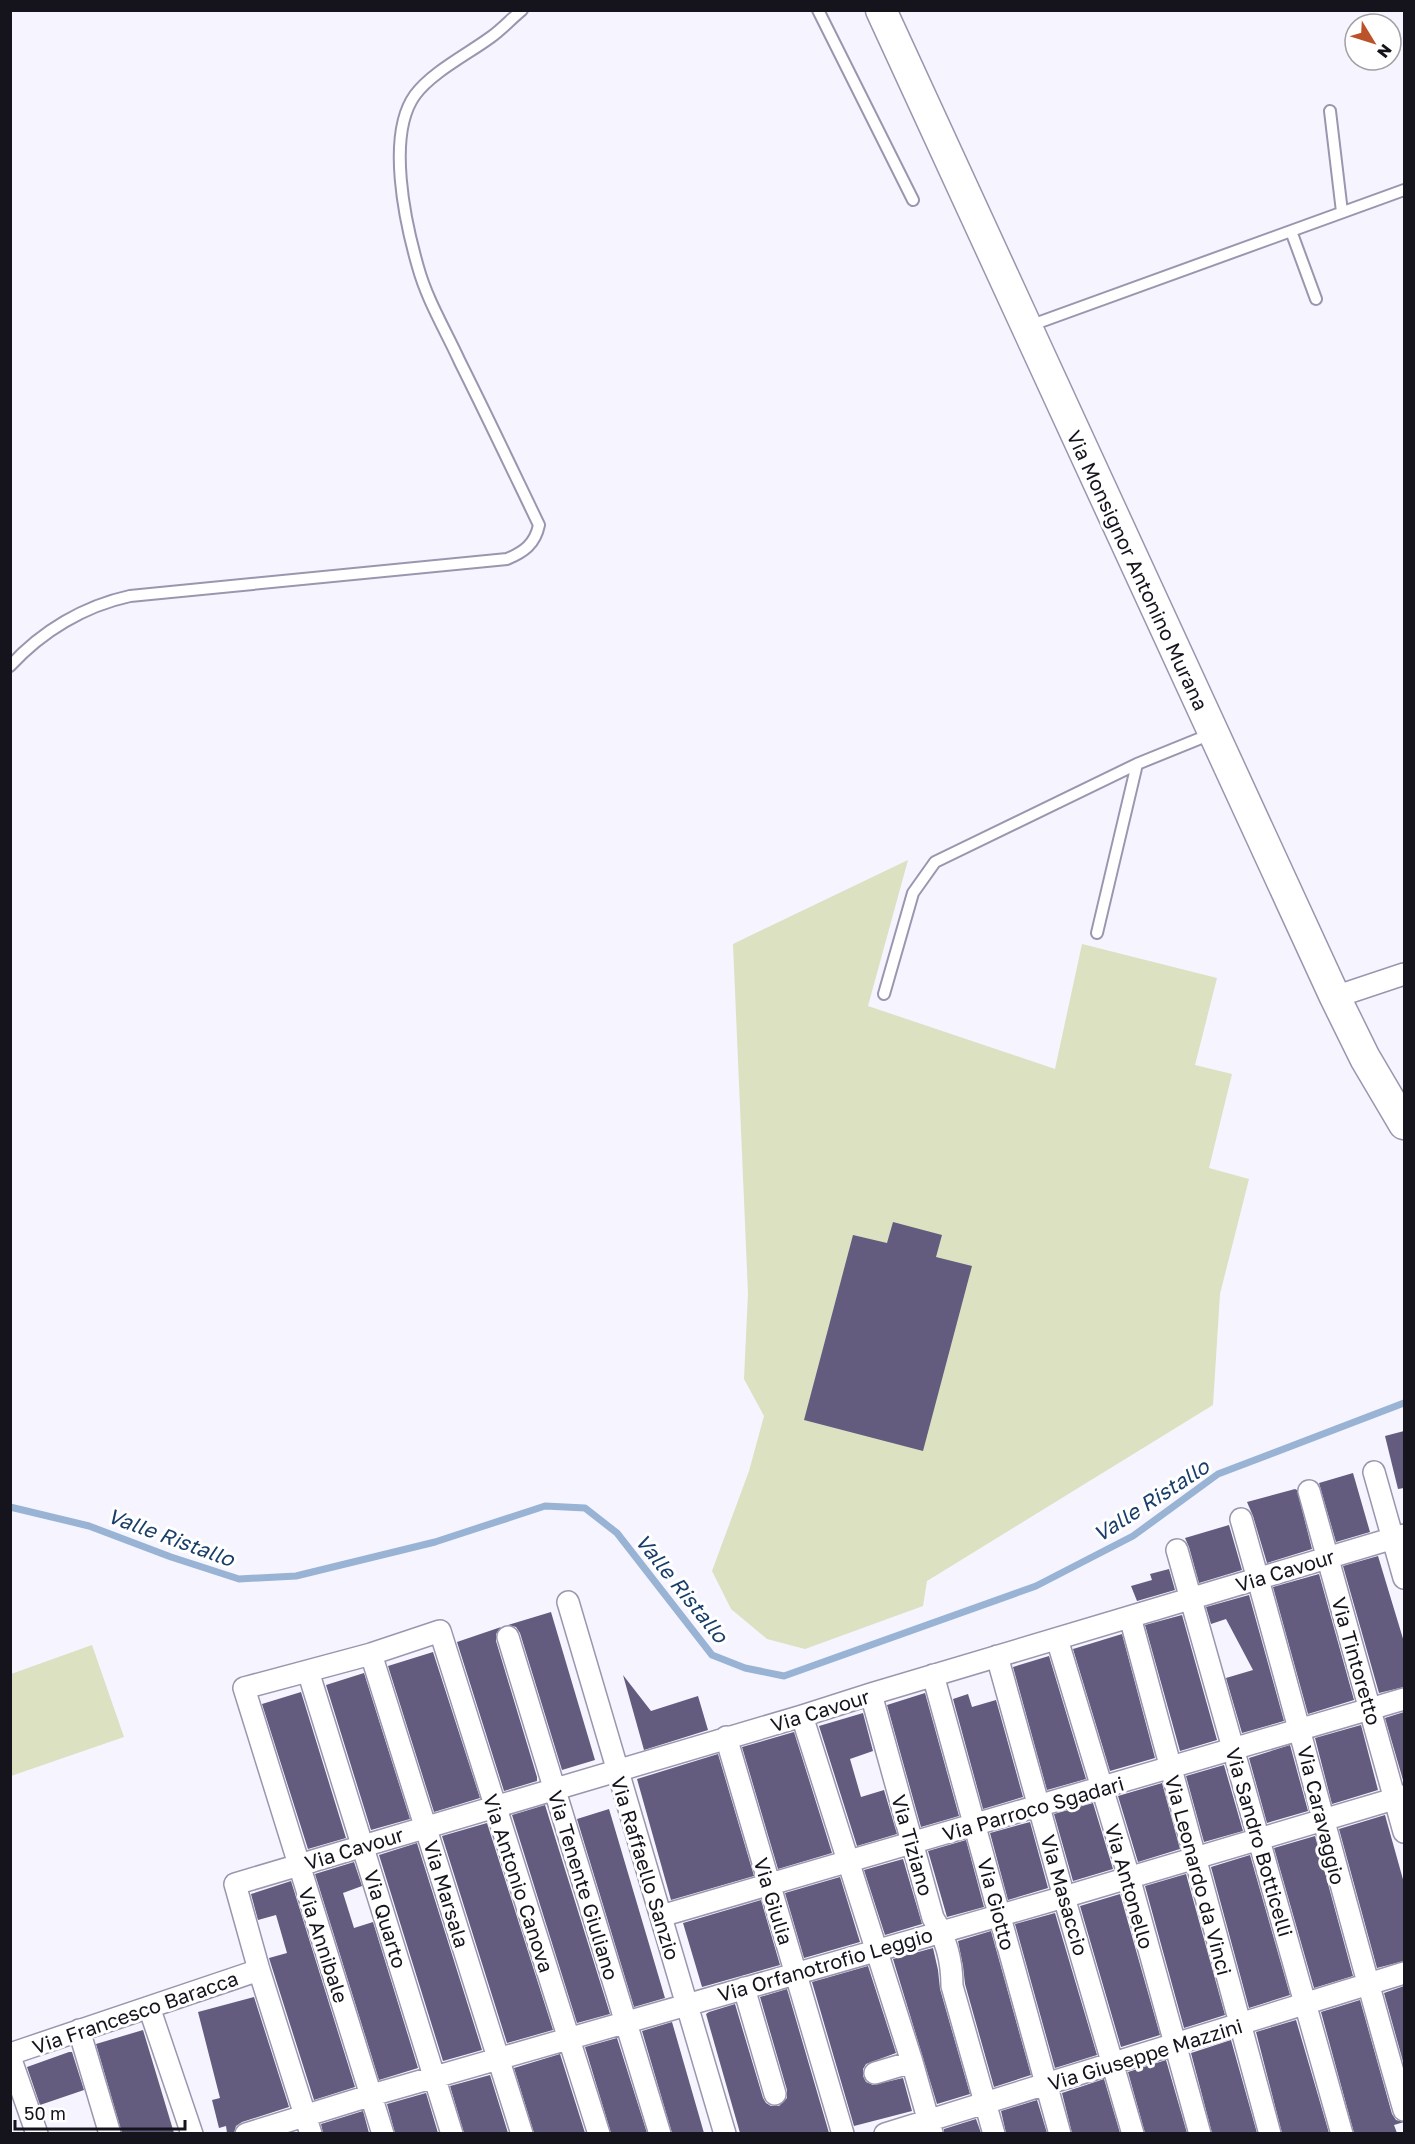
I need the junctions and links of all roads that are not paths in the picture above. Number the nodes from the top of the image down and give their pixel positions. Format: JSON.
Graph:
{"nodes":[{"id":1,"x":522,"y":10,"type":"edge"},
{"id":2,"x":818,"y":10,"type":"edge"},
{"id":3,"x":881,"y":10,"type":"edge"},
{"id":4,"x":1330,"y":111,"type":"dead end"},
{"id":5,"x":1404,"y":190,"type":"edge"},
{"id":6,"x":912,"y":200,"type":"dead end"},
{"id":7,"x":1342,"y":212,"type":"junction"},
{"id":8,"x":1291,"y":231,"type":"junction"},
{"id":9,"x":1316,"y":299,"type":"dead end"},
{"id":10,"x":1026,"y":327,"type":"junction"},
{"id":11,"x":10,"y":666,"type":"edge"},
{"id":12,"x":1214,"y":733,"type":"junction"},
{"id":13,"x":1137,"y":764,"type":"junction"},
{"id":14,"x":1097,"y":933,"type":"dead end"},
{"id":15,"x":1404,"y":974,"type":"edge"},
{"id":16,"x":884,"y":994,"type":"dead end"},
{"id":17,"x":1335,"y":997,"type":"junction"},
{"id":18,"x":1404,"y":1125,"type":"edge"},
{"id":19,"x":1374,"y":1472,"type":"dead end"},
{"id":20,"x":1309,"y":1491,"type":"dead end"},
{"id":21,"x":1241,"y":1519,"type":"dead end"},
{"id":22,"x":1399,"y":1537,"type":"edge"},
{"id":23,"x":1177,"y":1550,"type":"dead end"},
{"id":24,"x":1328,"y":1557,"type":"junction"},
{"id":25,"x":1258,"y":1578,"type":"junction"},
{"id":26,"x":1404,"y":1578,"type":"edge"},
{"id":27,"x":1191,"y":1599,"type":"junction"},
{"id":28,"x":568,"y":1602,"type":"dead end"},
{"id":29,"x":1130,"y":1617,"type":"junction"},
{"id":30,"x":508,"y":1637,"type":"dead end"},
{"id":31,"x":1057,"y":1639,"type":"junction"},
{"id":32,"x":371,"y":1654,"type":"junction"},
{"id":33,"x":997,"y":1656,"type":"junction"},
{"id":34,"x":308,"y":1671,"type":"junction"},
{"id":35,"x":933,"y":1675,"type":"junction"},
{"id":36,"x":871,"y":1694,"type":"junction"},
{"id":37,"x":1404,"y":1699,"type":"edge"},
{"id":38,"x":1371,"y":1709,"type":"junction"},
{"id":39,"x":802,"y":1716,"type":"junction"},
{"id":40,"x":1300,"y":1728,"type":"junction"},
{"id":41,"x":726,"y":1737,"type":"junction"},
{"id":42,"x":1233,"y":1750,"type":"junction"},
{"id":43,"x":1170,"y":1768,"type":"junction"},
{"id":44,"x":617,"y":1770,"type":"junction"},
{"id":45,"x":555,"y":1788,"type":"junction"},
{"id":46,"x":1102,"y":1788,"type":"junction"},
{"id":47,"x":1400,"y":1797,"type":"edge"},
{"id":48,"x":495,"y":1806,"type":"junction"},
{"id":49,"x":1039,"y":1806,"type":"junction"},
{"id":50,"x":1323,"y":1821,"type":"junction"},
{"id":51,"x":975,"y":1824,"type":"junction"},
{"id":52,"x":426,"y":1826,"type":"junction"},
{"id":53,"x":1404,"y":1832,"type":"edge"},
{"id":54,"x":1260,"y":1839,"type":"junction"},
{"id":55,"x":913,"y":1842,"type":"junction"},
{"id":56,"x":364,"y":1845,"type":"junction"},
{"id":57,"x":1196,"y":1857,"type":"junction"},
{"id":58,"x":849,"y":1862,"type":"junction"},
{"id":59,"x":298,"y":1865,"type":"junction"},
{"id":60,"x":1129,"y":1877,"type":"junction"},
{"id":61,"x":770,"y":1884,"type":"junction"},
{"id":62,"x":1064,"y":1897,"type":"junction"},
{"id":63,"x":1000,"y":1914,"type":"junction"},
{"id":64,"x":661,"y":1916,"type":"junction"},
{"id":65,"x":942,"y":1931,"type":"junction"},
{"id":66,"x":877,"y":1950,"type":"junction"},
{"id":67,"x":259,"y":1970,"type":"junction"},
{"id":68,"x":796,"y":1973,"type":"junction"},
{"id":69,"x":1404,"y":1973,"type":"edge"},
{"id":70,"x":1368,"y":1984,"type":"junction"},
{"id":71,"x":744,"y":1988,"type":"junction"},
{"id":72,"x":687,"y":2004,"type":"junction"},
{"id":73,"x":1306,"y":2004,"type":"junction"},
{"id":74,"x":149,"y":2007,"type":"junction"},
{"id":75,"x":625,"y":2024,"type":"junction"},
{"id":76,"x":1239,"y":2025,"type":"junction"},
{"id":77,"x":79,"y":2030,"type":"junction"},
{"id":78,"x":569,"y":2038,"type":"junction"},
{"id":79,"x":1174,"y":2044,"type":"junction"},
{"id":80,"x":10,"y":2056,"type":"edge"},
{"id":81,"x":499,"y":2059,"type":"junction"},
{"id":82,"x":912,"y":2062,"type":"junction"},
{"id":83,"x":1114,"y":2063,"type":"junction"},
{"id":84,"x":874,"y":2073,"type":"dead end"},
{"id":85,"x":435,"y":2079,"type":"junction"},
{"id":86,"x":1046,"y":2084,"type":"junction"},
{"id":87,"x":776,"y":2094,"type":"dead end"},
{"id":88,"x":372,"y":2095,"type":"junction"},
{"id":89,"x":985,"y":2102,"type":"junction"},
{"id":90,"x":1404,"y":2110,"type":"edge"},
{"id":91,"x":308,"y":2125,"type":"edge"},
{"id":92,"x":930,"y":2127,"type":"edge"},
{"id":93,"x":37,"y":2133,"type":"edge"},
{"id":94,"x":110,"y":2133,"type":"edge"},
{"id":95,"x":192,"y":2133,"type":"edge"},
{"id":96,"x":246,"y":2133,"type":"edge"},
{"id":97,"x":383,"y":2133,"type":"edge"},
{"id":98,"x":452,"y":2133,"type":"edge"},
{"id":99,"x":522,"y":2133,"type":"edge"},
{"id":100,"x":599,"y":2133,"type":"edge"},
{"id":101,"x":660,"y":2133,"type":"edge"},
{"id":102,"x":724,"y":2133,"type":"edge"},
{"id":103,"x":843,"y":2133,"type":"edge"},
{"id":104,"x":885,"y":2133,"type":"edge"},
{"id":105,"x":994,"y":2133,"type":"edge"},
{"id":106,"x":1060,"y":2133,"type":"edge"},
{"id":107,"x":1134,"y":2133,"type":"edge"},
{"id":108,"x":1200,"y":2133,"type":"edge"},
{"id":109,"x":1270,"y":2133,"type":"edge"},
{"id":110,"x":1342,"y":2133,"type":"edge"}],
"edges":[{"from":1,"to":11,"type":"lane"},
{"from":2,"to":6,"type":"lane"},
{"from":3,"to":10,"type":"street","name":"Via Monsignor Antonino Murana"},
{"from":4,"to":7,"type":"lane"},
{"from":5,"to":7,"type":"lane"},
{"from":7,"to":8,"type":"lane"},
{"from":8,"to":9,"type":"lane"},
{"from":8,"to":10,"type":"lane"},
{"from":10,"to":12,"type":"street","name":"Via Monsignor Antonino Murana"},
{"from":12,"to":13,"type":"lane"},
{"from":12,"to":17,"type":"street","name":"Via Monsignor Antonino Murana"},
{"from":13,"to":14,"type":"lane"},
{"from":13,"to":16,"type":"lane"},
{"from":15,"to":17,"type":"street"},
{"from":17,"to":18,"type":"street","name":"Via Monsignor Antonino Murana"},
{"from":19,"to":22,"type":"street"},
{"from":20,"to":24,"type":"street","name":"Via Tintoretto"},
{"from":21,"to":25,"type":"street","name":"Via Caravaggio"},
{"from":22,"to":24,"type":"street","name":"Via Cavour"},
{"from":22,"to":26,"type":"street"},
{"from":23,"to":27,"type":"street","name":"Via Sandro Botticelli"},
{"from":24,"to":25,"type":"street","name":"Via Cavour"},
{"from":24,"to":38,"type":"street","name":"Via Tintoretto"},
{"from":25,"to":27,"type":"street","name":"Via Cavour"},
{"from":25,"to":40,"type":"street","name":"Via Caravaggio"},
{"from":27,"to":29,"type":"street","name":"Via Cavour"},
{"from":27,"to":42,"type":"street","name":"Via Sandro Botticelli"},
{"from":28,"to":44,"type":"street","name":"Via Raffaello Sanzio"},
{"from":29,"to":31,"type":"street","name":"Via Cavour"},
{"from":29,"to":43,"type":"street","name":"Via Leonardo da Vinci"},
{"from":30,"to":45,"type":"street","name":"Via Tenente Giuliano"},
{"from":31,"to":33,"type":"street","name":"Via Cavour"},
{"from":31,"to":46,"type":"street","name":"Via Antonello"},
{"from":32,"to":34,"type":"street"},
{"from":32,"to":48,"type":"street","name":"Via Antonio Canova"},
{"from":32,"to":52,"type":"street","name":"Via Marsala"},
{"from":33,"to":35,"type":"street","name":"Via Cavour"},
{"from":33,"to":49,"type":"street","name":"Via Masaccio"},
{"from":34,"to":56,"type":"street","name":"Via Quarto"},
{"from":34,"to":59,"type":"street","name":"Via Annibale"},
{"from":35,"to":36,"type":"street","name":"Via Cavour"},
{"from":35,"to":51,"type":"street","name":"Via Giotto"},
{"from":36,"to":39,"type":"street","name":"Via Cavour"},
{"from":36,"to":55,"type":"street","name":"Via Tiziano"},
{"from":37,"to":38,"type":"street","name":"Via Parroco Sgadari"},
{"from":38,"to":40,"type":"street","name":"Via Parroco Sgadari"},
{"from":38,"to":47,"type":"street","name":"Via Tintoretto"},
{"from":39,"to":41,"type":"street","name":"Via Cavour"},
{"from":39,"to":58,"type":"street"},
{"from":40,"to":42,"type":"street","name":"Via Parroco Sgadari"},
{"from":40,"to":50,"type":"street","name":"Via Caravaggio"},
{"from":41,"to":44,"type":"street","name":"Via Cavour"},
{"from":41,"to":61,"type":"street","name":"Via Giulia"},
{"from":42,"to":43,"type":"street","name":"Via Parroco Sgadari"},
{"from":42,"to":54,"type":"street","name":"Via Sandro Botticelli"},
{"from":43,"to":46,"type":"street","name":"Via Parroco Sgadari"},
{"from":43,"to":57,"type":"street","name":"Via Leonardo da Vinci"},
{"from":44,"to":45,"type":"street","name":"Via Cavour"},
{"from":44,"to":64,"type":"street","name":"Via Raffaello Sanzio"},
{"from":45,"to":48,"type":"street","name":"Via Cavour"},
{"from":45,"to":75,"type":"street","name":"Via Tenente Giuliano"},
{"from":46,"to":49,"type":"street","name":"Via Parroco Sgadari"},
{"from":46,"to":60,"type":"street","name":"Via Antonello"},
{"from":47,"to":50,"type":"street","name":"Via Orfanotrofio Leggio"},
{"from":47,"to":53,"type":"street","name":"Via Tintoretto"},
{"from":48,"to":52,"type":"street","name":"Via Cavour"},
{"from":48,"to":78,"type":"street","name":"Via Antonio Canova"},
{"from":49,"to":51,"type":"street","name":"Via Parroco Sgadari"},
{"from":49,"to":62,"type":"street","name":"Via Masaccio"},
{"from":50,"to":54,"type":"street","name":"Via Orfanotrofio Leggio"},
{"from":50,"to":70,"type":"street","name":"Via Caravaggio"},
{"from":51,"to":55,"type":"street","name":"Via Parroco Sgadari"},
{"from":51,"to":63,"type":"street","name":"Via Giotto"},
{"from":52,"to":56,"type":"street","name":"Via Cavour"},
{"from":52,"to":81,"type":"street","name":"Via Marsala"},
{"from":54,"to":57,"type":"street","name":"Via Orfanotrofio Leggio"},
{"from":54,"to":73,"type":"street","name":"Via Sandro Botticelli"},
{"from":55,"to":58,"type":"street","name":"Via Parroco Sgadari"},
{"from":55,"to":65,"type":"street","name":"Via Tiziano"},
{"from":56,"to":59,"type":"street","name":"Via Cavour"},
{"from":56,"to":85,"type":"street","name":"Via Quarto"},
{"from":57,"to":60,"type":"street","name":"Via Orfanotrofio Leggio"},
{"from":57,"to":76,"type":"street","name":"Via Leonardo da Vinci"},
{"from":58,"to":61,"type":"street","name":"Via Parroco Sgadari"},
{"from":58,"to":66,"type":"street"},
{"from":59,"to":67,"type":"street","name":"Via Cavour"},
{"from":59,"to":88,"type":"street","name":"Via Annibale"},
{"from":60,"to":62,"type":"street","name":"Via Orfanotrofio Leggio"},
{"from":60,"to":79,"type":"street","name":"Via Antonello"},
{"from":61,"to":64,"type":"street","name":"Via Parroco Sgadari"},
{"from":61,"to":68,"type":"street","name":"Via Giulia"},
{"from":62,"to":63,"type":"street","name":"Via Orfanotrofio Leggio"},
{"from":62,"to":83,"type":"street","name":"Via Masaccio"},
{"from":63,"to":65,"type":"street","name":"Via Orfanotrofio Leggio"},
{"from":63,"to":86,"type":"street","name":"Via Giotto"},
{"from":64,"to":72,"type":"street","name":"Via Raffaello Sanzio"},
{"from":65,"to":66,"type":"street","name":"Via Orfanotrofio Leggio"},
{"from":65,"to":89,"type":"street","name":"Via Tiziano"},
{"from":66,"to":68,"type":"street","name":"Via Orfanotrofio Leggio"},
{"from":66,"to":82,"type":"street"},
{"from":67,"to":74,"type":"street","name":"Via Francesco Baracca"},
{"from":67,"to":91,"type":"street"},
{"from":68,"to":71,"type":"street","name":"Via Orfanotrofio Leggio"},
{"from":68,"to":103,"type":"street","name":"Via Giulia"},
{"from":69,"to":70,"type":"street","name":"Via Giuseppe Mazzini"},
{"from":70,"to":73,"type":"street","name":"Via Giuseppe Mazzini"},
{"from":70,"to":90,"type":"street","name":"Via Caravaggio"},
{"from":71,"to":72,"type":"street","name":"Via Orfanotrofio Leggio"},
{"from":71,"to":87,"type":"street"},
{"from":72,"to":75,"type":"street","name":"Via Orfanotrofio Leggio"},
{"from":72,"to":102,"type":"street","name":"Via Raffaello Sanzio"},
{"from":73,"to":76,"type":"street","name":"Via Giuseppe Mazzini"},
{"from":73,"to":110,"type":"street","name":"Via Sandro Botticelli"},
{"from":74,"to":77,"type":"street","name":"Via Francesco Baracca"},
{"from":74,"to":95,"type":"street"},
{"from":75,"to":78,"type":"street","name":"Via Orfanotrofio Leggio"},
{"from":75,"to":101,"type":"street","name":"Via Tenente Giuliano"},
{"from":76,"to":79,"type":"street","name":"Via Giuseppe Mazzini"},
{"from":76,"to":109,"type":"street","name":"Via Leonardo da Vinci"},
{"from":77,"to":80,"type":"street","name":"Via Francesco Baracca"},
{"from":77,"to":94,"type":"street"},
{"from":78,"to":81,"type":"street","name":"Via Orfanotrofio Leggio"},
{"from":78,"to":100,"type":"street","name":"Via Antonio Canova"},
{"from":79,"to":83,"type":"street","name":"Via Giuseppe Mazzini"},
{"from":79,"to":108,"type":"street","name":"Via Antonello"},
{"from":80,"to":93,"type":"street"},
{"from":81,"to":85,"type":"street","name":"Via Orfanotrofio Leggio"},
{"from":81,"to":99,"type":"street","name":"Via Marsala"},
{"from":82,"to":84,"type":"street"},
{"from":82,"to":92,"type":"street"},
{"from":83,"to":86,"type":"street","name":"Via Giuseppe Mazzini"},
{"from":83,"to":107,"type":"street","name":"Via Masaccio"},
{"from":85,"to":88,"type":"street","name":"Via Orfanotrofio Leggio"},
{"from":85,"to":98,"type":"street","name":"Via Quarto"},
{"from":86,"to":89,"type":"street","name":"Via Giuseppe Mazzini"},
{"from":86,"to":106,"type":"street","name":"Via Giotto"},
{"from":88,"to":91,"type":"street","name":"Via Orfanotrofio Leggio"},
{"from":88,"to":97,"type":"street","name":"Via Annibale"},
{"from":89,"to":92,"type":"street","name":"Via Giuseppe Mazzini"},
{"from":89,"to":105,"type":"street","name":"Via Tiziano"},
{"from":91,"to":96,"type":"street","name":"Via Orfanotrofio Leggio"},
{"from":92,"to":104,"type":"street","name":"Via Giuseppe Mazzini"}]}
